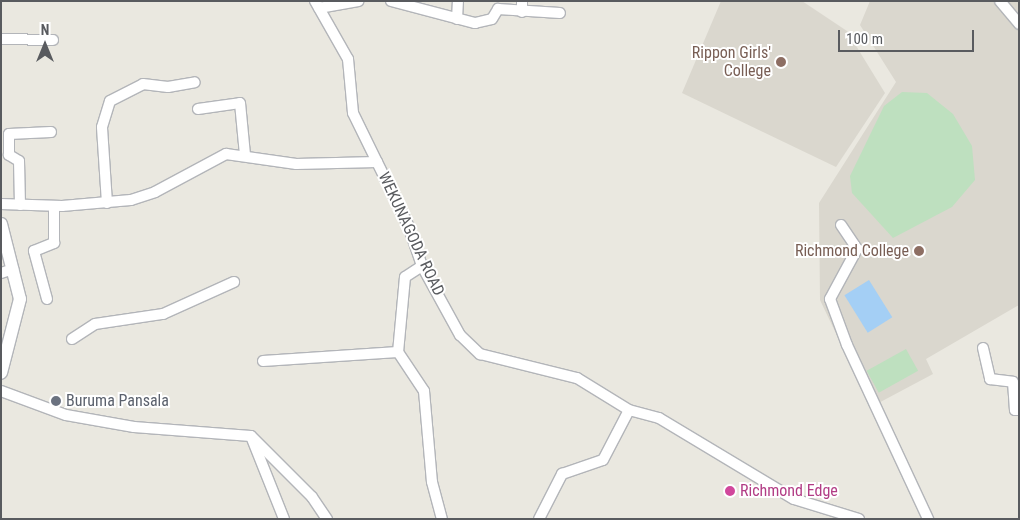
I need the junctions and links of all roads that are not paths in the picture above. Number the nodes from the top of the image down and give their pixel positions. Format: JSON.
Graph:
{"nodes":[{"id":1,"x":358,"y":1,"type":"edge"},
{"id":2,"x":391,"y":1,"type":"edge"},
{"id":3,"x":458,"y":1,"type":"edge"},
{"id":4,"x":1000,"y":1,"type":"edge"},
{"id":5,"x":317,"y":4,"type":"edge"},
{"id":6,"x":522,"y":6,"type":"edge"},
{"id":7,"x":560,"y":13,"type":"dead end"},
{"id":8,"x":456,"y":20,"type":"junction"},
{"id":9,"x":1019,"y":24,"type":"edge"},
{"id":10,"x":1,"y":40,"type":"edge"},
{"id":11,"x":53,"y":40,"type":"dead end"},
{"id":12,"x":195,"y":82,"type":"dead end"},
{"id":13,"x":198,"y":109,"type":"dead end"},
{"id":14,"x":50,"y":132,"type":"dead end"},
{"id":15,"x":244,"y":155,"type":"junction"},
{"id":16,"x":377,"y":162,"type":"junction"},
{"id":17,"x":107,"y":203,"type":"junction"},
{"id":18,"x":1,"y":204,"type":"edge"},
{"id":19,"x":20,"y":205,"type":"junction"},
{"id":20,"x":54,"y":206,"type":"junction"},
{"id":21,"x":1,"y":224,"type":"edge"},
{"id":22,"x":841,"y":225,"type":"dead end"},
{"id":23,"x":422,"y":266,"type":"junction"},
{"id":24,"x":7,"y":271,"type":"edge"},
{"id":25,"x":234,"y":282,"type":"dead end"},
{"id":26,"x":47,"y":298,"type":"dead end"},
{"id":27,"x":72,"y":339,"type":"dead end"},
{"id":28,"x":983,"y":348,"type":"dead end"},
{"id":29,"x":398,"y":352,"type":"junction"},
{"id":30,"x":262,"y":361,"type":"dead end"},
{"id":31,"x":2,"y":368,"type":"edge"},
{"id":32,"x":1,"y":391,"type":"edge"},
{"id":33,"x":629,"y":410,"type":"junction"},
{"id":34,"x":1019,"y":410,"type":"edge"},
{"id":35,"x":251,"y":436,"type":"junction"},
{"id":36,"x":538,"y":518,"type":"edge"},
{"id":37,"x":284,"y":519,"type":"edge"},
{"id":38,"x":327,"y":519,"type":"edge"},
{"id":39,"x":442,"y":519,"type":"edge"},
{"id":40,"x":859,"y":519,"type":"edge"},
{"id":41,"x":928,"y":519,"type":"edge"}],
"edges":[{"from":1,"to":5,"type":"street"},
{"from":2,"to":8,"type":"street"},
{"from":3,"to":8,"type":"street"},
{"from":4,"to":9,"type":"street"},
{"from":5,"to":16,"type":"street"},
{"from":6,"to":7,"type":"street"},
{"from":6,"to":8,"type":"street"},
{"from":10,"to":11,"type":"street"},
{"from":12,"to":17,"type":"street"},
{"from":13,"to":15,"type":"street"},
{"from":14,"to":19,"type":"street"},
{"from":15,"to":16,"type":"street","name":"WEKUNAGODA ROAD"},
{"from":15,"to":17,"type":"street","name":"WEKUNAGODA ROAD"},
{"from":16,"to":23,"type":"street","name":"WEKUNAGODA ROAD"},
{"from":17,"to":20,"type":"street","name":"WEKUNAGODA ROAD"},
{"from":18,"to":19,"type":"street","name":"WEKUNAGODA ROAD"},
{"from":19,"to":20,"type":"street","name":"WEKUNAGODA ROAD"},
{"from":20,"to":26,"type":"street"},
{"from":21,"to":24,"type":"street"},
{"from":22,"to":41,"type":"street"},
{"from":23,"to":29,"type":"street"},
{"from":23,"to":33,"type":"street","name":"WEKUNAGODA ROAD"},
{"from":24,"to":31,"type":"street"},
{"from":25,"to":27,"type":"street"},
{"from":28,"to":34,"type":"street"},
{"from":29,"to":30,"type":"street"},
{"from":29,"to":39,"type":"street"},
{"from":32,"to":35,"type":"street"},
{"from":33,"to":36,"type":"street"},
{"from":33,"to":40,"type":"street","name":"WEKUNAGODA ROAD"},
{"from":35,"to":37,"type":"street"},
{"from":35,"to":38,"type":"street"}]}
